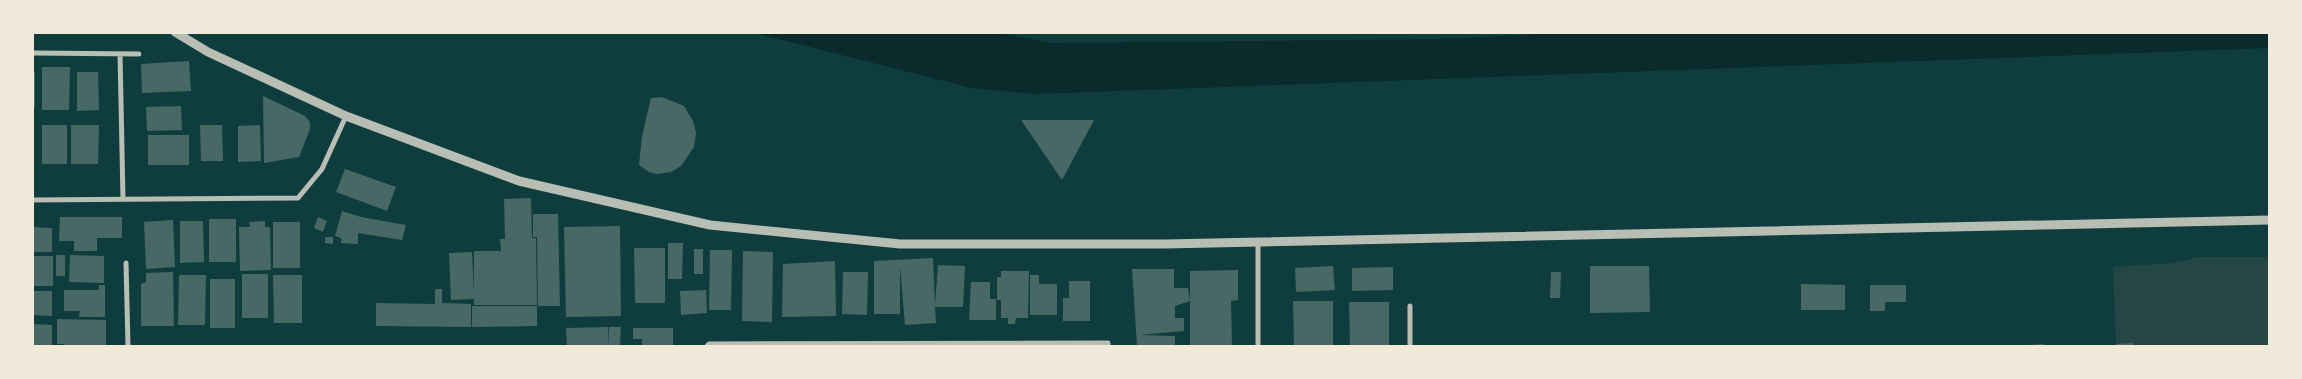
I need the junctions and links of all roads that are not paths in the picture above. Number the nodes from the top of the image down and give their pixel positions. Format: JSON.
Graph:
{"nodes":[{"id":1,"x":175,"y":32,"type":"edge"},
{"id":2,"x":32,"y":53,"type":"edge"},
{"id":3,"x":120,"y":54,"type":"junction"},
{"id":4,"x":139,"y":54,"type":"dead end"},
{"id":5,"x":346,"y":116,"type":"junction"},
{"id":6,"x":123,"y":199,"type":"junction"},
{"id":7,"x":32,"y":200,"type":"edge"},
{"id":8,"x":2270,"y":220,"type":"edge"},
{"id":9,"x":1258,"y":242,"type":"junction"},
{"id":10,"x":126,"y":263,"type":"dead end"},
{"id":11,"x":1410,"y":306,"type":"dead end"},
{"id":12,"x":128,"y":346,"type":"edge"},
{"id":13,"x":707,"y":346,"type":"edge"},
{"id":14,"x":1108,"y":346,"type":"edge"},
{"id":15,"x":1258,"y":346,"type":"edge"},
{"id":16,"x":1410,"y":346,"type":"edge"}],
"edges":[{"from":1,"to":5,"type":"street"},
{"from":2,"to":3,"type":"street"},
{"from":3,"to":4,"type":"street"},
{"from":3,"to":6,"type":"street"},
{"from":5,"to":6,"type":"street"},
{"from":5,"to":9,"type":"street"},
{"from":6,"to":7,"type":"street"},
{"from":8,"to":9,"type":"street"},
{"from":9,"to":15,"type":"street"},
{"from":10,"to":12,"type":"street"},
{"from":11,"to":16,"type":"street"},
{"from":13,"to":14,"type":"street"}]}
